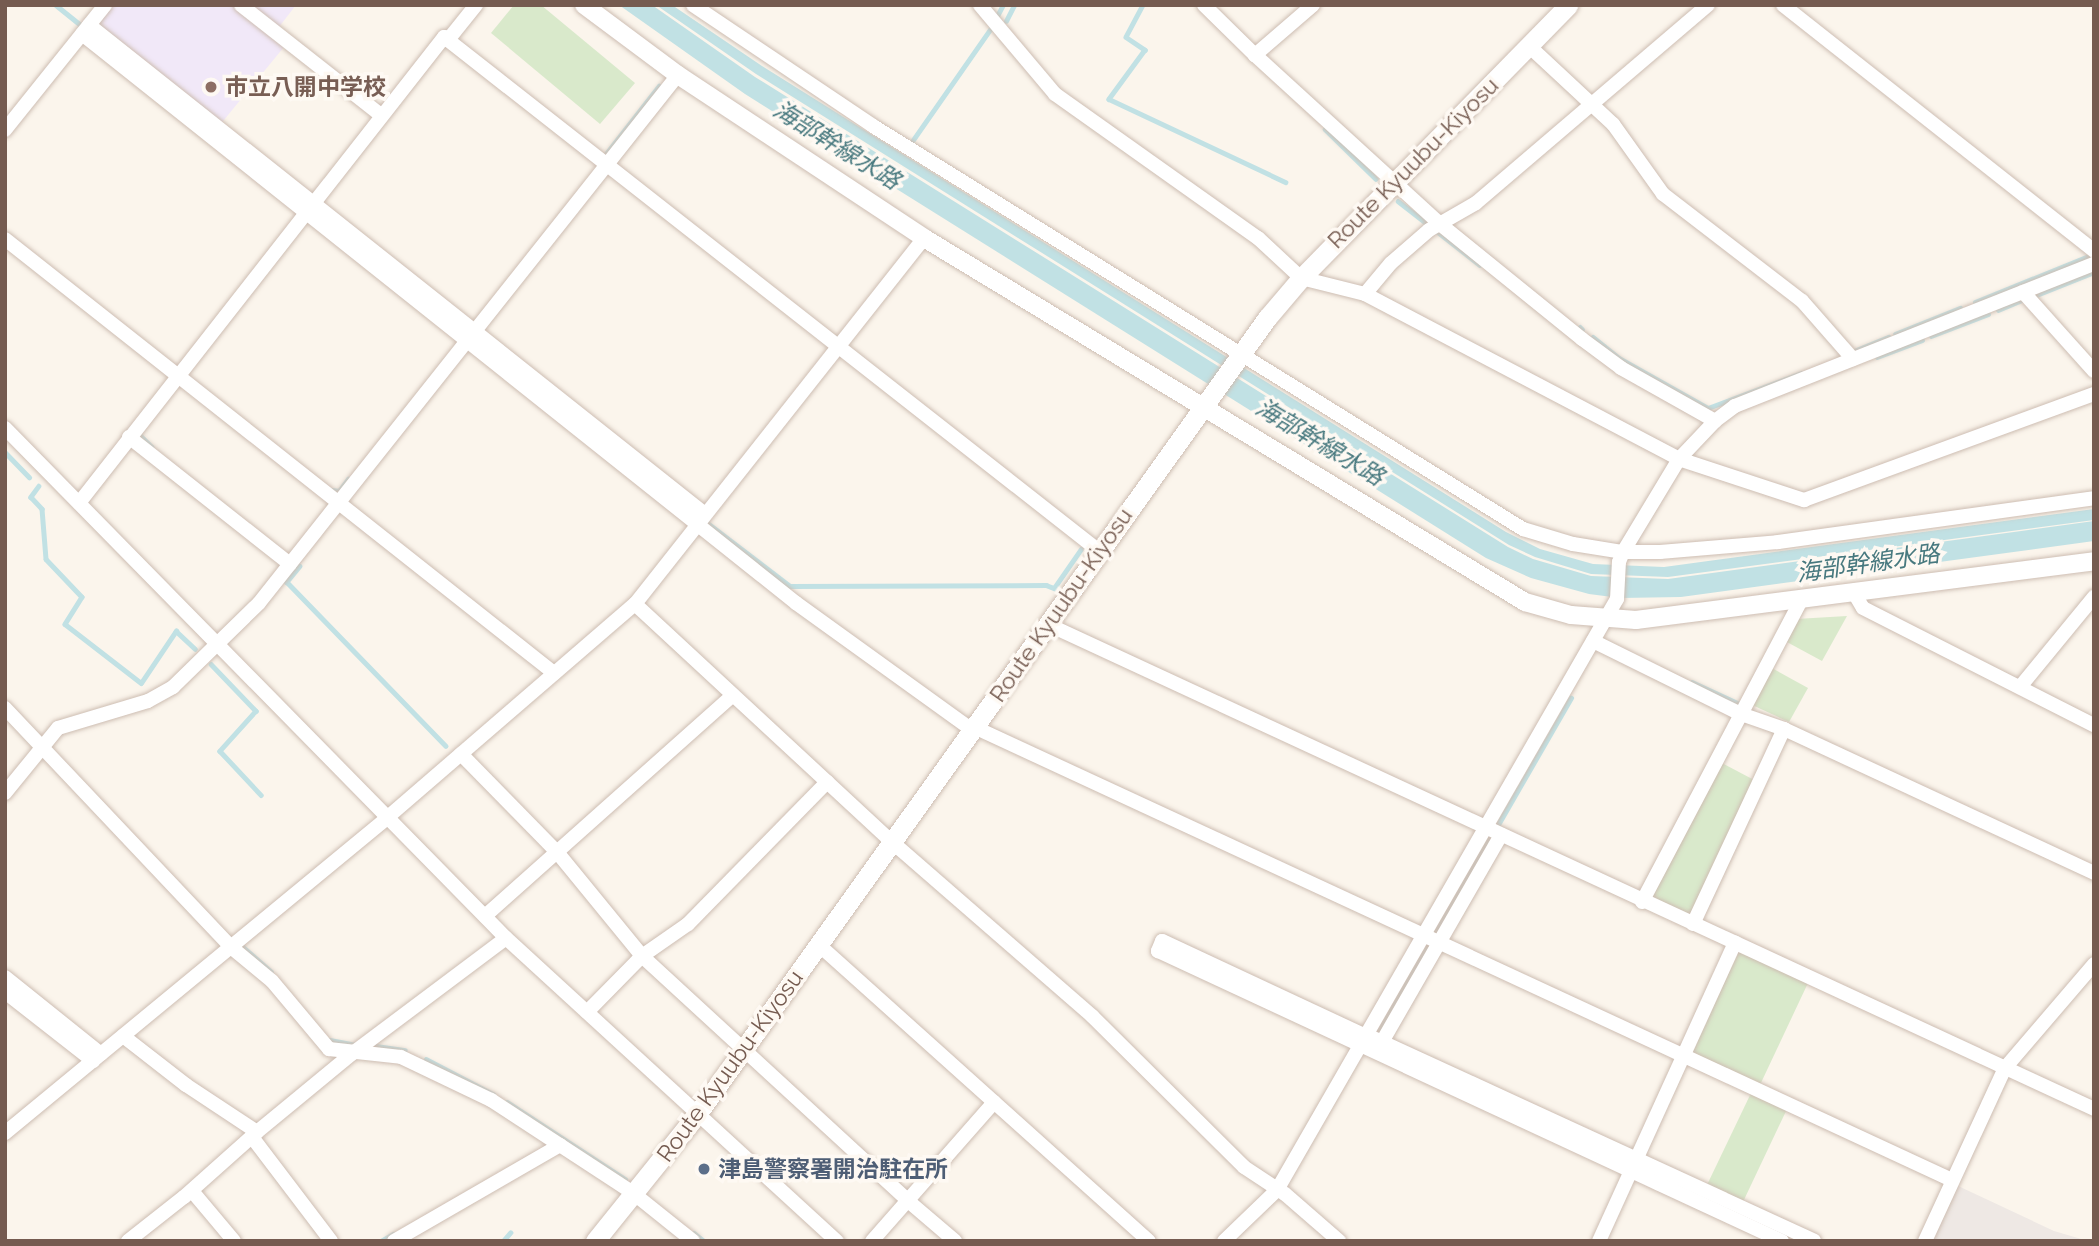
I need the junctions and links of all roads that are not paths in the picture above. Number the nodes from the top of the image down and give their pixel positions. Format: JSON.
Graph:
{"nodes":[{"id":1,"x":105,"y":5,"type":"edge"},
{"id":2,"x":241,"y":5,"type":"edge"},
{"id":3,"x":476,"y":5,"type":"edge"},
{"id":4,"x":584,"y":5,"type":"edge"},
{"id":5,"x":693,"y":5,"type":"edge"},
{"id":6,"x":980,"y":5,"type":"edge"},
{"id":7,"x":1204,"y":5,"type":"edge"},
{"id":8,"x":1313,"y":5,"type":"edge"},
{"id":9,"x":1568,"y":5,"type":"edge"},
{"id":10,"x":1708,"y":5,"type":"edge"},
{"id":11,"x":1783,"y":5,"type":"edge"},
{"id":12,"x":85,"y":30,"type":"junction"},
{"id":13,"x":448,"y":40,"type":"junction"},
{"id":14,"x":1529,"y":46,"type":"junction"},
{"id":15,"x":1255,"y":55,"type":"junction"},
{"id":16,"x":678,"y":75,"type":"junction"},
{"id":17,"x":1593,"y":105,"type":"junction"},
{"id":18,"x":382,"y":116,"type":"junction"},
{"id":19,"x":5,"y":130,"type":"edge"},
{"id":20,"x":608,"y":164,"type":"junction"},
{"id":21,"x":1393,"y":183,"type":"junction"},
{"id":22,"x":311,"y":208,"type":"junction"},
{"id":23,"x":1440,"y":224,"type":"junction"},
{"id":24,"x":924,"y":238,"type":"junction"},
{"id":25,"x":5,"y":239,"type":"edge"},
{"id":26,"x":2094,"y":251,"type":"edge"},
{"id":27,"x":2094,"y":264,"type":"edge"},
{"id":28,"x":1301,"y":278,"type":"junction"},
{"id":29,"x":2023,"y":292,"type":"junction"},
{"id":30,"x":1365,"y":294,"type":"junction"},
{"id":31,"x":472,"y":336,"type":"junction"},
{"id":32,"x":839,"y":347,"type":"junction"},
{"id":33,"x":1239,"y":356,"type":"junction"},
{"id":34,"x":1853,"y":359,"type":"junction"},
{"id":35,"x":2094,"y":371,"type":"edge"},
{"id":36,"x":177,"y":376,"type":"junction"},
{"id":37,"x":2094,"y":394,"type":"edge"},
{"id":38,"x":1208,"y":399,"type":"junction"},
{"id":39,"x":1715,"y":421,"type":"junction"},
{"id":40,"x":5,"y":428,"type":"edge"},
{"id":41,"x":130,"y":437,"type":"junction"},
{"id":42,"x":1679,"y":459,"type":"junction"},
{"id":43,"x":2094,"y":498,"type":"edge"},
{"id":44,"x":79,"y":502,"type":"junction"},
{"id":45,"x":339,"y":503,"type":"junction"},
{"id":46,"x":702,"y":519,"type":"junction"},
{"id":47,"x":1099,"y":551,"type":"junction"},
{"id":48,"x":1621,"y":557,"type":"junction"},
{"id":49,"x":2094,"y":561,"type":"edge"},
{"id":50,"x":290,"y":564,"type":"junction"},
{"id":51,"x":1854,"y":593,"type":"junction"},
{"id":52,"x":2094,"y":597,"type":"edge"},
{"id":53,"x":1801,"y":601,"type":"junction"},
{"id":54,"x":635,"y":604,"type":"junction"},
{"id":55,"x":1605,"y":620,"type":"junction"},
{"id":56,"x":1047,"y":624,"type":"junction"},
{"id":57,"x":1593,"y":640,"type":"junction"},
{"id":58,"x":216,"y":645,"type":"junction"},
{"id":59,"x":554,"y":673,"type":"junction"},
{"id":60,"x":2020,"y":687,"type":"junction"},
{"id":61,"x":733,"y":695,"type":"junction"},
{"id":62,"x":5,"y":708,"type":"edge"},
{"id":63,"x":1741,"y":713,"type":"junction"},
{"id":64,"x":2094,"y":725,"type":"edge"},
{"id":65,"x":973,"y":729,"type":"junction"},
{"id":66,"x":1784,"y":729,"type":"junction"},
{"id":67,"x":43,"y":746,"type":"junction"},
{"id":68,"x":461,"y":754,"type":"junction"},
{"id":69,"x":827,"y":782,"type":"junction"},
{"id":70,"x":5,"y":793,"type":"edge"},
{"id":71,"x":388,"y":817,"type":"junction"},
{"id":72,"x":1494,"y":832,"type":"junction"},
{"id":73,"x":892,"y":842,"type":"junction"},
{"id":74,"x":557,"y":852,"type":"junction"},
{"id":75,"x":2094,"y":873,"type":"edge"},
{"id":76,"x":1642,"y":902,"type":"junction"},
{"id":77,"x":485,"y":916,"type":"junction"},
{"id":78,"x":1693,"y":924,"type":"junction"},
{"id":79,"x":506,"y":938,"type":"junction"},
{"id":80,"x":1431,"y":939,"type":"junction"},
{"id":81,"x":1735,"y":943,"type":"junction"},
{"id":82,"x":819,"y":944,"type":"junction"},
{"id":83,"x":231,"y":947,"type":"junction"},
{"id":84,"x":642,"y":956,"type":"junction"},
{"id":85,"x":2094,"y":964,"type":"edge"},
{"id":86,"x":5,"y":977,"type":"edge"},
{"id":87,"x":5,"y":992,"type":"edge"},
{"id":88,"x":587,"y":1012,"type":"junction"},
{"id":89,"x":123,"y":1036,"type":"junction"},
{"id":90,"x":1371,"y":1039,"type":"junction"},
{"id":91,"x":744,"y":1050,"type":"junction"},
{"id":92,"x":353,"y":1053,"type":"junction"},
{"id":93,"x":1684,"y":1056,"type":"junction"},
{"id":94,"x":97,"y":1058,"type":"junction"},
{"id":95,"x":2005,"y":1068,"type":"junction"},
{"id":96,"x":995,"y":1102,"type":"junction"},
{"id":97,"x":2094,"y":1109,"type":"edge"},
{"id":98,"x":698,"y":1114,"type":"junction"},
{"id":99,"x":5,"y":1133,"type":"edge"},
{"id":100,"x":254,"y":1134,"type":"junction"},
{"id":101,"x":561,"y":1145,"type":"junction"},
{"id":102,"x":1634,"y":1165,"type":"junction"},
{"id":103,"x":1952,"y":1180,"type":"junction"},
{"id":104,"x":1277,"y":1190,"type":"junction"},
{"id":105,"x":192,"y":1191,"type":"junction"},
{"id":106,"x":634,"y":1193,"type":"junction"},
{"id":107,"x":906,"y":1200,"type":"junction"},
{"id":108,"x":1764,"y":1237,"type":"edge"},
{"id":109,"x":128,"y":1241,"type":"edge"},
{"id":110,"x":234,"y":1241,"type":"edge"},
{"id":111,"x":331,"y":1241,"type":"edge"},
{"id":112,"x":394,"y":1241,"type":"edge"},
{"id":113,"x":595,"y":1241,"type":"edge"},
{"id":114,"x":693,"y":1241,"type":"edge"},
{"id":115,"x":837,"y":1241,"type":"edge"},
{"id":116,"x":872,"y":1241,"type":"edge"},
{"id":117,"x":955,"y":1241,"type":"edge"},
{"id":118,"x":1149,"y":1241,"type":"edge"},
{"id":119,"x":1224,"y":1241,"type":"edge"},
{"id":120,"x":1339,"y":1241,"type":"edge"},
{"id":121,"x":1599,"y":1241,"type":"edge"},
{"id":122,"x":1782,"y":1241,"type":"edge"},
{"id":123,"x":1814,"y":1241,"type":"edge"},
{"id":124,"x":1925,"y":1241,"type":"edge"}],
"edges":[{"from":1,"to":12,"type":"street"},
{"from":2,"to":18,"type":"street"},
{"from":3,"to":13,"type":"street"},
{"from":4,"to":16,"type":"street"},
{"from":5,"to":33,"type":"street"},
{"from":6,"to":28,"type":"street"},
{"from":7,"to":15,"type":"street"},
{"from":8,"to":15,"type":"street"},
{"from":9,"to":14,"type":"main road","name":"Route Kyuubu-Kiyosu"},
{"from":10,"to":17,"type":"street"},
{"from":11,"to":26,"type":"street"},
{"from":12,"to":19,"type":"street"},
{"from":12,"to":22,"type":"street"},
{"from":13,"to":18,"type":"street"},
{"from":13,"to":20,"type":"street"},
{"from":14,"to":17,"type":"street"},
{"from":14,"to":21,"type":"main road","name":"Route Kyuubu-Kiyosu"},
{"from":15,"to":21,"type":"street"},
{"from":16,"to":20,"type":"street"},
{"from":16,"to":24,"type":"street"},
{"from":17,"to":23,"type":"street"},
{"from":17,"to":34,"type":"street"},
{"from":18,"to":22,"type":"street"},
{"from":20,"to":31,"type":"street"},
{"from":20,"to":32,"type":"street"},
{"from":21,"to":23,"type":"street"},
{"from":21,"to":28,"type":"main road","name":"Route Kyuubu-Kiyosu"},
{"from":22,"to":31,"type":"street"},
{"from":22,"to":36,"type":"street"},
{"from":23,"to":30,"type":"street"},
{"from":23,"to":39,"type":"street"},
{"from":24,"to":32,"type":"street"},
{"from":24,"to":38,"type":"street"},
{"from":25,"to":36,"type":"street"},
{"from":27,"to":29,"type":"street"},
{"from":28,"to":30,"type":"street"},
{"from":28,"to":33,"type":"main road","name":"Route Kyuubu-Kiyosu"},
{"from":29,"to":34,"type":"street"},
{"from":29,"to":35,"type":"street"},
{"from":30,"to":42,"type":"street"},
{"from":31,"to":45,"type":"street"},
{"from":31,"to":46,"type":"street"},
{"from":32,"to":46,"type":"street"},
{"from":32,"to":47,"type":"street"},
{"from":33,"to":38,"type":"main road","name":"Route Kyuubu-Kiyosu"},
{"from":33,"to":48,"type":"street"},
{"from":34,"to":39,"type":"street"},
{"from":36,"to":41,"type":"street"},
{"from":36,"to":45,"type":"street"},
{"from":37,"to":42,"type":"street"},
{"from":38,"to":47,"type":"main road","name":"Route Kyuubu-Kiyosu"},
{"from":38,"to":55,"type":"street"},
{"from":39,"to":42,"type":"street"},
{"from":40,"to":44,"type":"street"},
{"from":41,"to":44,"type":"street"},
{"from":41,"to":50,"type":"street"},
{"from":42,"to":48,"type":"street"},
{"from":43,"to":48,"type":"street"},
{"from":44,"to":58,"type":"street"},
{"from":45,"to":50,"type":"street"},
{"from":45,"to":59,"type":"street"},
{"from":46,"to":54,"type":"street"},
{"from":46,"to":65,"type":"street"},
{"from":47,"to":56,"type":"main road","name":"Route Kyuubu-Kiyosu"},
{"from":48,"to":55,"type":"street"},
{"from":49,"to":51,"type":"street"},
{"from":50,"to":58,"type":"street"},
{"from":51,"to":53,"type":"street"},
{"from":51,"to":60,"type":"street"},
{"from":52,"to":60,"type":"street"},
{"from":53,"to":55,"type":"street"},
{"from":53,"to":63,"type":"street"},
{"from":54,"to":59,"type":"street"},
{"from":54,"to":61,"type":"street"},
{"from":55,"to":57,"type":"street"},
{"from":56,"to":65,"type":"main road","name":"Route Kyuubu-Kiyosu"},
{"from":56,"to":72,"type":"street"},
{"from":57,"to":63,"type":"street"},
{"from":57,"to":72,"type":"street"},
{"from":58,"to":67,"type":"street"},
{"from":58,"to":71,"type":"street"},
{"from":59,"to":68,"type":"street"},
{"from":60,"to":64,"type":"street"},
{"from":61,"to":69,"type":"street"},
{"from":61,"to":74,"type":"street"},
{"from":62,"to":67,"type":"street"},
{"from":63,"to":66,"type":"street"},
{"from":63,"to":76,"type":"street"},
{"from":65,"to":73,"type":"main road","name":"Route Kyuubu-Kiyosu"},
{"from":65,"to":80,"type":"street"},
{"from":66,"to":75,"type":"street"},
{"from":66,"to":78,"type":"street"},
{"from":67,"to":70,"type":"street"},
{"from":67,"to":83,"type":"street"},
{"from":68,"to":71,"type":"street"},
{"from":68,"to":74,"type":"street"},
{"from":69,"to":73,"type":"street"},
{"from":69,"to":84,"type":"street"},
{"from":71,"to":77,"type":"street"},
{"from":71,"to":83,"type":"street"},
{"from":72,"to":76,"type":"street"},
{"from":72,"to":80,"type":"street"},
{"from":73,"to":82,"type":"main road","name":"Route Kyuubu-Kiyosu"},
{"from":73,"to":104,"type":"street"},
{"from":74,"to":77,"type":"street"},
{"from":74,"to":84,"type":"street"},
{"from":76,"to":78,"type":"street"},
{"from":77,"to":79,"type":"street"},
{"from":78,"to":81,"type":"street"},
{"from":79,"to":88,"type":"street"},
{"from":79,"to":92,"type":"street"},
{"from":80,"to":90,"type":"street"},
{"from":80,"to":93,"type":"street"},
{"from":81,"to":93,"type":"street"},
{"from":81,"to":95,"type":"street"},
{"from":82,"to":91,"type":"main road","name":"Route Kyuubu-Kiyosu"},
{"from":82,"to":96,"type":"street"},
{"from":83,"to":89,"type":"street"},
{"from":83,"to":92,"type":"street"},
{"from":84,"to":88,"type":"street"},
{"from":84,"to":91,"type":"street"},
{"from":85,"to":95,"type":"street"},
{"from":86,"to":94,"type":"street"},
{"from":87,"to":94,"type":"street"},
{"from":88,"to":98,"type":"street"},
{"from":89,"to":94,"type":"street"},
{"from":89,"to":100,"type":"street"},
{"from":90,"to":90,"type":"street"},
{"from":90,"to":102,"type":"street"},
{"from":90,"to":102,"type":"street"},
{"from":90,"to":104,"type":"street"},
{"from":91,"to":98,"type":"main road","name":"Route Kyuubu-Kiyosu"},
{"from":91,"to":107,"type":"street"},
{"from":92,"to":100,"type":"street"},
{"from":92,"to":101,"type":"street"},
{"from":93,"to":102,"type":"street"},
{"from":93,"to":103,"type":"street"},
{"from":94,"to":99,"type":"street"},
{"from":95,"to":97,"type":"street"},
{"from":95,"to":103,"type":"street"},
{"from":96,"to":107,"type":"street"},
{"from":96,"to":118,"type":"street"},
{"from":98,"to":106,"type":"main road","name":"Route Kyuubu-Kiyosu"},
{"from":98,"to":115,"type":"street"},
{"from":100,"to":105,"type":"street"},
{"from":100,"to":111,"type":"street"},
{"from":101,"to":106,"type":"street"},
{"from":101,"to":112,"type":"street"},
{"from":102,"to":108,"type":"street"},
{"from":102,"to":121,"type":"street"},
{"from":102,"to":123,"type":"street"},
{"from":103,"to":124,"type":"street"},
{"from":104,"to":119,"type":"street"},
{"from":104,"to":120,"type":"street"},
{"from":105,"to":109,"type":"street"},
{"from":105,"to":110,"type":"street"},
{"from":106,"to":113,"type":"main road","name":"Route Kyuubu-Kiyosu"},
{"from":106,"to":114,"type":"street"},
{"from":107,"to":116,"type":"street"},
{"from":107,"to":117,"type":"street"},
{"from":108,"to":122,"type":"street"}]}
